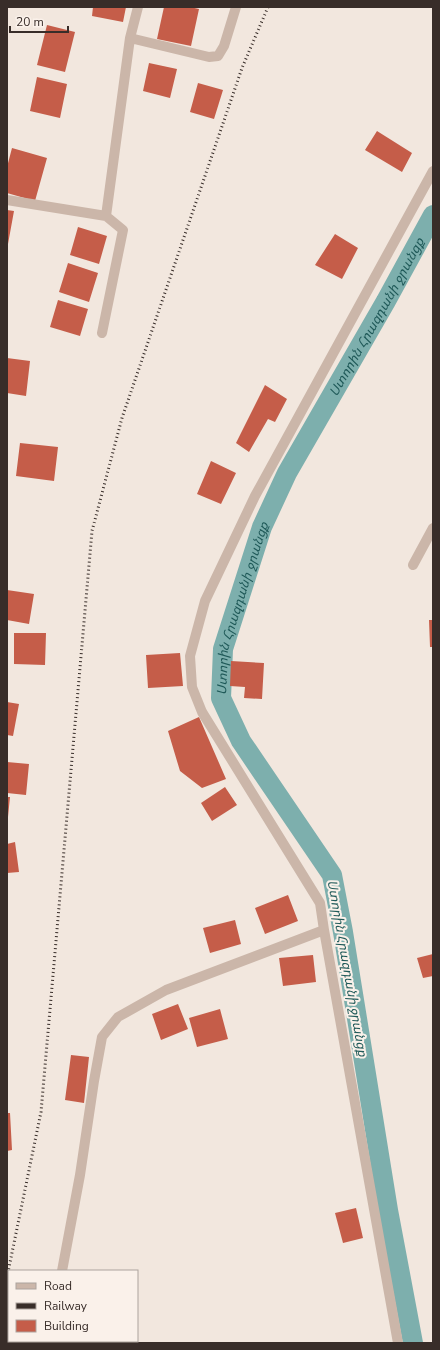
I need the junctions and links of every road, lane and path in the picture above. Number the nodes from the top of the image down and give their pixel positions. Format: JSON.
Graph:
{"nodes":[{"id":1,"x":138,"y":7,"type":"edge"},
{"id":2,"x":236,"y":7,"type":"edge"},
{"id":3,"x":130,"y":38,"type":"junction"},
{"id":4,"x":433,"y":171,"type":"edge"},
{"id":5,"x":7,"y":200,"type":"edge"},
{"id":6,"x":106,"y":216,"type":"junction"},
{"id":7,"x":102,"y":333,"type":"dead end"},
{"id":8,"x":433,"y":528,"type":"edge"},
{"id":9,"x":413,"y":565,"type":"dead end"},
{"id":10,"x":324,"y":930,"type":"junction"},
{"id":11,"x":62,"y":1270,"type":"edge"},
{"id":12,"x":398,"y":1343,"type":"edge"}],
"edges":[{"from":1,"to":3,"type":"street"},
{"from":2,"to":3,"type":"street"},
{"from":3,"to":6,"type":"street"},
{"from":4,"to":10,"type":"street"},
{"from":5,"to":6,"type":"street"},
{"from":6,"to":7,"type":"street"},
{"from":8,"to":9,"type":"street"},
{"from":10,"to":11,"type":"street"},
{"from":10,"to":12,"type":"street"}]}
